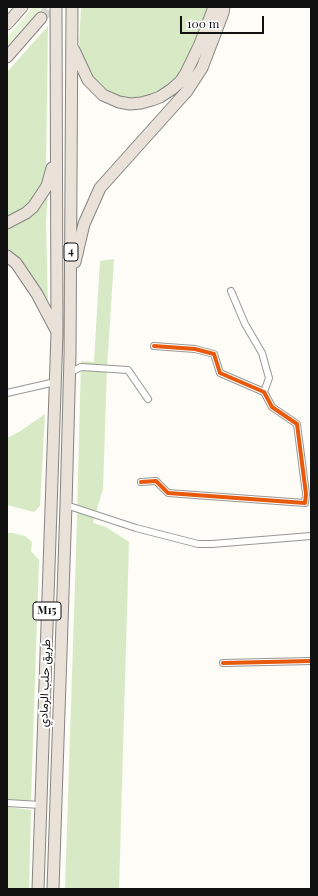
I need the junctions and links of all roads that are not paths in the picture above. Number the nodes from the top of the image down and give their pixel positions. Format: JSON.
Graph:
{"nodes":[{"id":1,"x":22,"y":7,"type":"edge"},
{"id":2,"x":56,"y":7,"type":"edge"},
{"id":3,"x":72,"y":7,"type":"edge"},
{"id":4,"x":214,"y":7,"type":"edge"},
{"id":5,"x":224,"y":7,"type":"edge"},
{"id":6,"x":41,"y":18,"type":"tunnel mouth"},
{"id":7,"x":8,"y":23,"type":"edge"},
{"id":8,"x":72,"y":46,"type":"junction"},
{"id":9,"x":7,"y":57,"type":"edge"},
{"id":10,"x":56,"y":156,"type":"junction"},
{"id":11,"x":7,"y":223,"type":"edge"},
{"id":12,"x":7,"y":256,"type":"edge"},
{"id":13,"x":232,"y":291,"type":"dead end"},
{"id":14,"x":57,"y":333,"type":"junction"},
{"id":15,"x":154,"y":346,"type":"dead end"},
{"id":16,"x":70,"y":355,"type":"junction"},
{"id":17,"x":70,"y":373,"type":"junction"},
{"id":18,"x":55,"y":382,"type":"junction"},
{"id":19,"x":7,"y":392,"type":"edge"},
{"id":20,"x":264,"y":392,"type":"junction"},
{"id":21,"x":148,"y":399,"type":"dead end"},
{"id":22,"x":140,"y":482,"type":"dead end"},
{"id":23,"x":66,"y":501,"type":"junction"},
{"id":24,"x":311,"y":536,"type":"edge"},
{"id":25,"x":311,"y":661,"type":"edge"},
{"id":26,"x":222,"y":663,"type":"dead end"},
{"id":27,"x":7,"y":803,"type":"edge"},
{"id":28,"x":41,"y":805,"type":"junction"},
{"id":29,"x":38,"y":889,"type":"edge"},
{"id":30,"x":53,"y":889,"type":"edge"}],
"edges":[{"from":1,"to":7,"type":"highway"},
{"from":2,"to":10,"type":"highway","number":"4"},
{"from":3,"to":8,"type":"highway","number":"4"},
{"from":4,"to":8,"type":"highway"},
{"from":5,"to":16,"type":"highway"},
{"from":6,"to":9,"type":"highway"},
{"from":8,"to":16,"type":"highway","number":"4"},
{"from":10,"to":11,"type":"highway"},
{"from":10,"to":14,"type":"highway","number":"4"},
{"from":12,"to":14,"type":"highway"},
{"from":13,"to":20,"type":"street"},
{"from":14,"to":18,"type":"highway","name":"طريق حلب الرمادي","number":"M15"},
{"from":15,"to":20,"type":"street"},
{"from":16,"to":17,"type":"highway","number":"4"},
{"from":17,"to":21,"type":"street"},
{"from":17,"to":23,"type":"highway","number":"4"},
{"from":18,"to":19,"type":"street"},
{"from":18,"to":28,"type":"highway","name":"طريق حلب الرمادي","number":"M15"},
{"from":20,"to":22,"type":"street"},
{"from":23,"to":24,"type":"street"},
{"from":23,"to":30,"type":"highway","name":"طريق حلب الرمادي","number":"M15"},
{"from":25,"to":26,"type":"street"},
{"from":27,"to":28,"type":"street"},
{"from":28,"to":29,"type":"highway","name":"طريق حلب الرمادي","number":"M15"}]}
